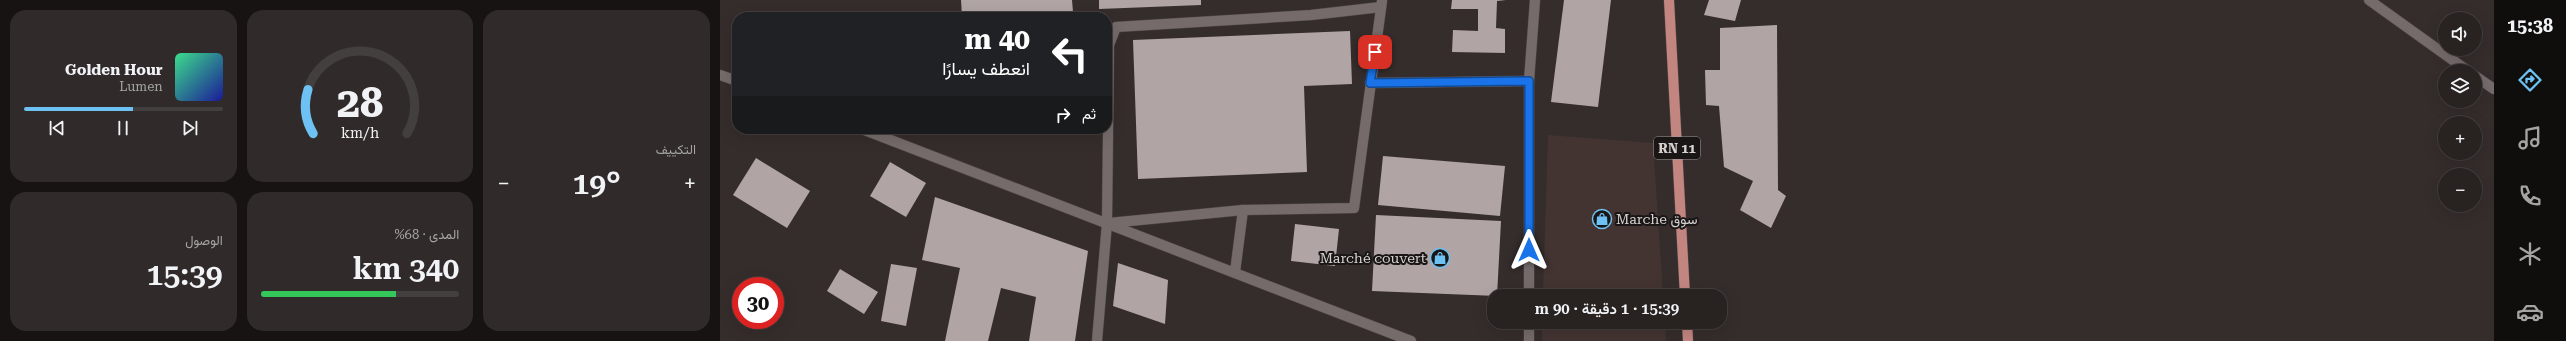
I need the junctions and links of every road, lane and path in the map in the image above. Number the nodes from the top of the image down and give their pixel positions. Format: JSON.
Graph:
{"nodes":[{"id":1,"x":1535,"y":0,"type":"edge"},
{"id":2,"x":1669,"y":0,"type":"edge"},
{"id":3,"x":2369,"y":0,"type":"edge"},
{"id":4,"x":1381,"y":3,"type":"edge"},
{"id":5,"x":1112,"y":37,"type":"edge"},
{"id":6,"x":2458,"y":64,"type":"edge"},
{"id":7,"x":720,"y":75,"type":"edge"},
{"id":8,"x":732,"y":79,"type":"edge"},
{"id":9,"x":1529,"y":81,"type":"junction"},
{"id":10,"x":2482,"y":81,"type":"edge"},
{"id":11,"x":1370,"y":83,"type":"junction"},
{"id":12,"x":2494,"y":89,"type":"edge"},
{"id":13,"x":875,"y":134,"type":"edge"},
{"id":14,"x":1108,"y":134,"type":"edge"},
{"id":15,"x":1243,"y":210,"type":"junction"},
{"id":16,"x":1107,"y":223,"type":"junction"},
{"id":17,"x":1235,"y":272,"type":"junction"},
{"id":18,"x":1529,"y":289,"type":"edge"},
{"id":19,"x":1685,"y":289,"type":"edge"},
{"id":20,"x":1529,"y":329,"type":"edge"},
{"id":21,"x":1687,"y":329,"type":"edge"},
{"id":22,"x":1097,"y":341,"type":"edge"},
{"id":23,"x":1411,"y":341,"type":"edge"},
{"id":24,"x":1529,"y":341,"type":"edge"},
{"id":25,"x":1688,"y":341,"type":"edge"}],
"edges":[{"from":1,"to":9,"type":"street"},
{"from":2,"to":19,"type":"main road","number":"RN 11"},
{"from":3,"to":6,"type":"street"},
{"from":4,"to":5,"type":"street"},
{"from":4,"to":11,"type":"street"},
{"from":7,"to":8,"type":"street"},
{"from":9,"to":11,"type":"street"},
{"from":9,"to":18,"type":"street"},
{"from":10,"to":12,"type":"street"},
{"from":11,"to":15,"type":"street"},
{"from":13,"to":16,"type":"street"},
{"from":14,"to":16,"type":"street"},
{"from":15,"to":16,"type":"street"},
{"from":15,"to":17,"type":"street"},
{"from":16,"to":17,"type":"street"},
{"from":16,"to":22,"type":"street"},
{"from":17,"to":23,"type":"street"},
{"from":20,"to":24,"type":"street"},
{"from":21,"to":25,"type":"main road"}]}
